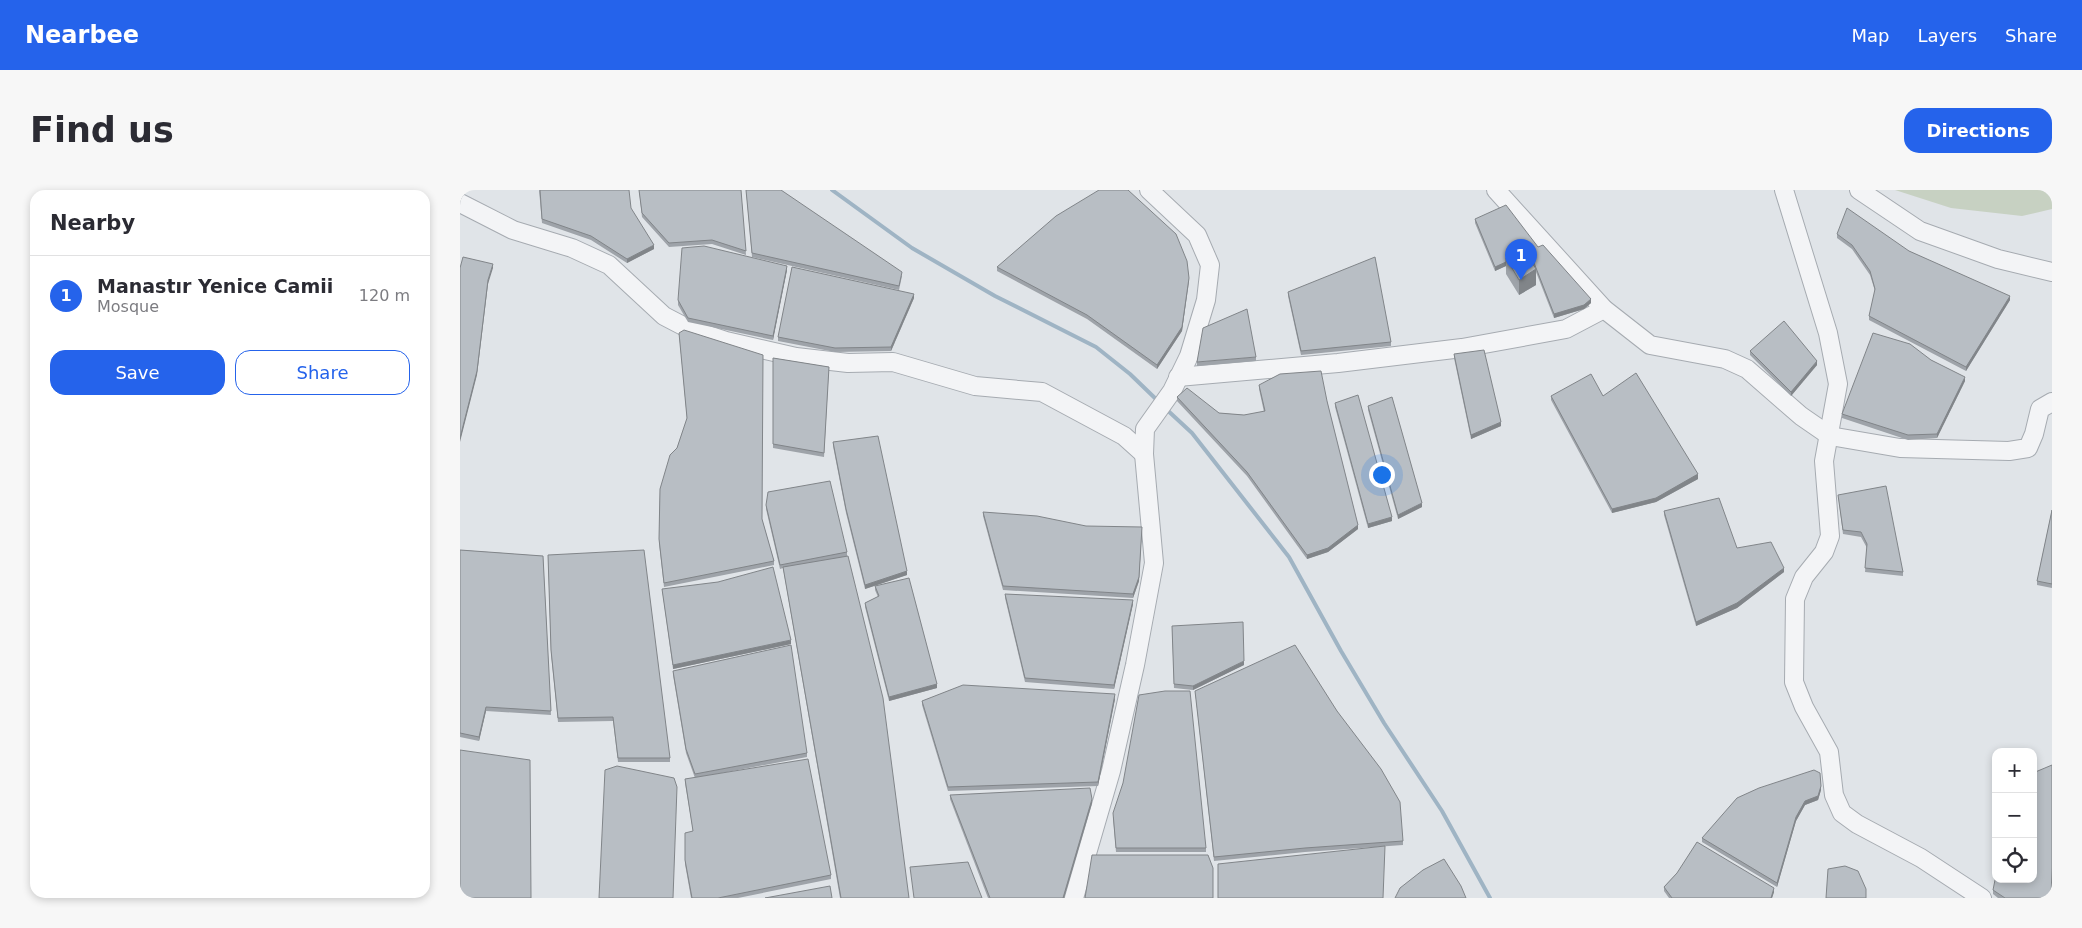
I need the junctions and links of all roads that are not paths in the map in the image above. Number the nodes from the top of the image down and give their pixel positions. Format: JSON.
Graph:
{"nodes":[{"id":1,"x":1149,"y":190,"type":"edge"},
{"id":2,"x":1496,"y":190,"type":"edge"},
{"id":3,"x":1784,"y":190,"type":"edge"},
{"id":4,"x":1859,"y":190,"type":"edge"},
{"id":5,"x":460,"y":203,"type":"edge"},
{"id":6,"x":2052,"y":272,"type":"edge"},
{"id":7,"x":1604,"y":309,"type":"junction"},
{"id":8,"x":1175,"y":384,"type":"junction"},
{"id":9,"x":2052,"y":402,"type":"edge"},
{"id":10,"x":1830,"y":436,"type":"junction"},
{"id":11,"x":1144,"y":454,"type":"junction"},
{"id":12,"x":1074,"y":898,"type":"edge"},
{"id":13,"x":1982,"y":898,"type":"edge"}],
"edges":[{"from":1,"to":8,"type":"street"},
{"from":2,"to":7,"type":"street"},
{"from":3,"to":10,"type":"street"},
{"from":4,"to":6,"type":"street"},
{"from":5,"to":11,"type":"street"},
{"from":7,"to":8,"type":"street"},
{"from":7,"to":10,"type":"street"},
{"from":8,"to":11,"type":"street"},
{"from":9,"to":10,"type":"street"},
{"from":10,"to":13,"type":"street"},
{"from":11,"to":12,"type":"street"}]}
